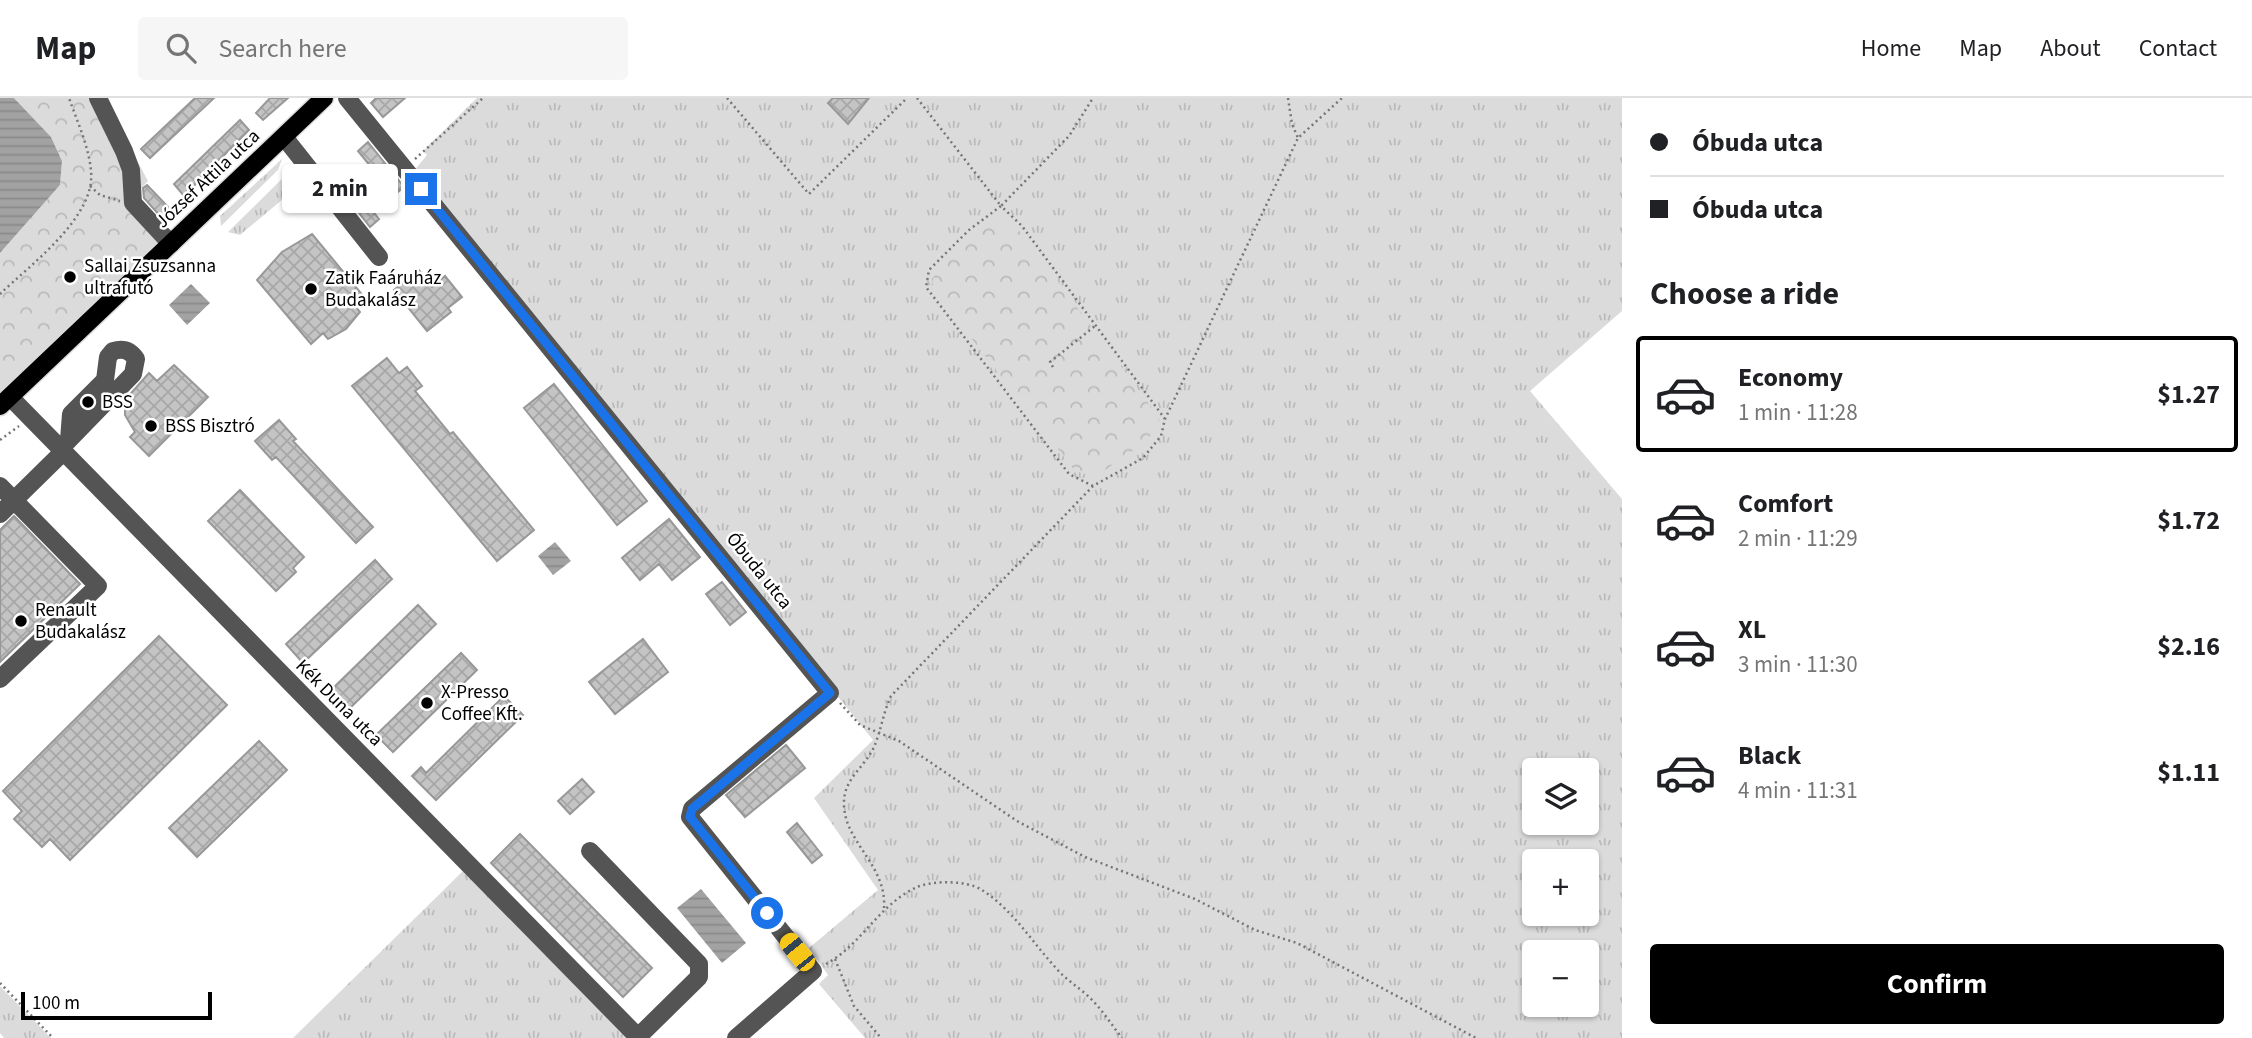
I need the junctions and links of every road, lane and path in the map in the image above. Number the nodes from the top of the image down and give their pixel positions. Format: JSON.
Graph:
{"nodes":[{"id":1,"x":69,"y":98,"type":"edge"},
{"id":2,"x":98,"y":98,"type":"edge"},
{"id":3,"x":324,"y":98,"type":"edge"},
{"id":4,"x":347,"y":98,"type":"edge"},
{"id":5,"x":483,"y":98,"type":"edge"},
{"id":6,"x":727,"y":98,"type":"edge"},
{"id":7,"x":907,"y":98,"type":"edge"},
{"id":8,"x":917,"y":98,"type":"edge"},
{"id":9,"x":1093,"y":98,"type":"edge"},
{"id":10,"x":1288,"y":98,"type":"edge"},
{"id":11,"x":1342,"y":98,"type":"edge"},
{"id":12,"x":284,"y":136,"type":"junction"},
{"id":13,"x":1298,"y":138,"type":"junction"},
{"id":14,"x":405,"y":170,"type":"junction"},
{"id":15,"x":90,"y":186,"type":"junction"},
{"id":16,"x":133,"y":202,"type":"junction"},
{"id":17,"x":1001,"y":206,"type":"junction"},
{"id":18,"x":171,"y":244,"type":"junction"},
{"id":19,"x":379,"y":257,"type":"dead end"},
{"id":20,"x":0,"y":294,"type":"edge"},
{"id":21,"x":1095,"y":327,"type":"junction"},
{"id":22,"x":1053,"y":367,"type":"dead end"},
{"id":23,"x":5,"y":401,"type":"edge"},
{"id":24,"x":29,"y":416,"type":"junction"},
{"id":25,"x":1165,"y":419,"type":"junction"},
{"id":26,"x":1,"y":439,"type":"edge"},
{"id":27,"x":64,"y":447,"type":"junction"},
{"id":28,"x":0,"y":486,"type":"edge"},
{"id":29,"x":1093,"y":486,"type":"junction"},
{"id":30,"x":14,"y":500,"type":"junction"},
{"id":31,"x":0,"y":514,"type":"edge"},
{"id":32,"x":0,"y":679,"type":"edge"},
{"id":33,"x":830,"y":693,"type":"junction"},
{"id":34,"x":878,"y":733,"type":"junction"},
{"id":35,"x":590,"y":851,"type":"dead end"},
{"id":36,"x":884,"y":908,"type":"junction"},
{"id":37,"x":835,"y":959,"type":"junction"},
{"id":38,"x":813,"y":971,"type":"junction"},
{"id":39,"x":0,"y":983,"type":"edge"},
{"id":40,"x":53,"y":1038,"type":"edge"},
{"id":41,"x":638,"y":1038,"type":"edge"},
{"id":42,"x":736,"y":1038,"type":"edge"},
{"id":43,"x":881,"y":1038,"type":"edge"},
{"id":44,"x":1122,"y":1038,"type":"edge"},
{"id":45,"x":1476,"y":1038,"type":"edge"}],
"edges":[{"from":1,"to":15,"type":"path"},
{"from":2,"to":16,"type":"street"},
{"from":3,"to":12,"type":"main road","name":"József Attila utca"},
{"from":4,"to":14,"type":"street","name":"Óbuda utca"},
{"from":5,"to":14,"type":"path"},
{"from":6,"to":7,"type":"path"},
{"from":8,"to":17,"type":"path"},
{"from":9,"to":17,"type":"path"},
{"from":10,"to":13,"type":"path"},
{"from":11,"to":13,"type":"path"},
{"from":12,"to":18,"type":"main road","name":"József Attila utca"},
{"from":12,"to":19,"type":"street"},
{"from":13,"to":25,"type":"path"},
{"from":14,"to":33,"type":"street","name":"Óbuda utca"},
{"from":15,"to":16,"type":"path"},
{"from":15,"to":20,"type":"path"},
{"from":16,"to":18,"type":"street"},
{"from":17,"to":21,"type":"path"},
{"from":17,"to":29,"type":"path"},
{"from":18,"to":23,"type":"main road","name":"József Attila utca"},
{"from":21,"to":22,"type":"path"},
{"from":21,"to":25,"type":"path"},
{"from":23,"to":24,"type":"street","name":"Kék Duna utca"},
{"from":24,"to":26,"type":"path"},
{"from":24,"to":27,"type":"street","name":"Kék Duna utca"},
{"from":25,"to":29,"type":"path"},
{"from":27,"to":27,"type":"street"},
{"from":27,"to":30,"type":"street"},
{"from":27,"to":41,"type":"street","name":"Kék Duna utca"},
{"from":28,"to":30,"type":"street"},
{"from":29,"to":34,"type":"path"},
{"from":30,"to":31,"type":"street"},
{"from":30,"to":32,"type":"street"},
{"from":33,"to":34,"type":"path"},
{"from":33,"to":38,"type":"street"},
{"from":34,"to":36,"type":"path"},
{"from":34,"to":45,"type":"path"},
{"from":35,"to":41,"type":"street"},
{"from":36,"to":37,"type":"path"},
{"from":36,"to":44,"type":"path"},
{"from":37,"to":38,"type":"path"},
{"from":37,"to":43,"type":"path"},
{"from":38,"to":42,"type":"street"},
{"from":39,"to":40,"type":"path"}]}
